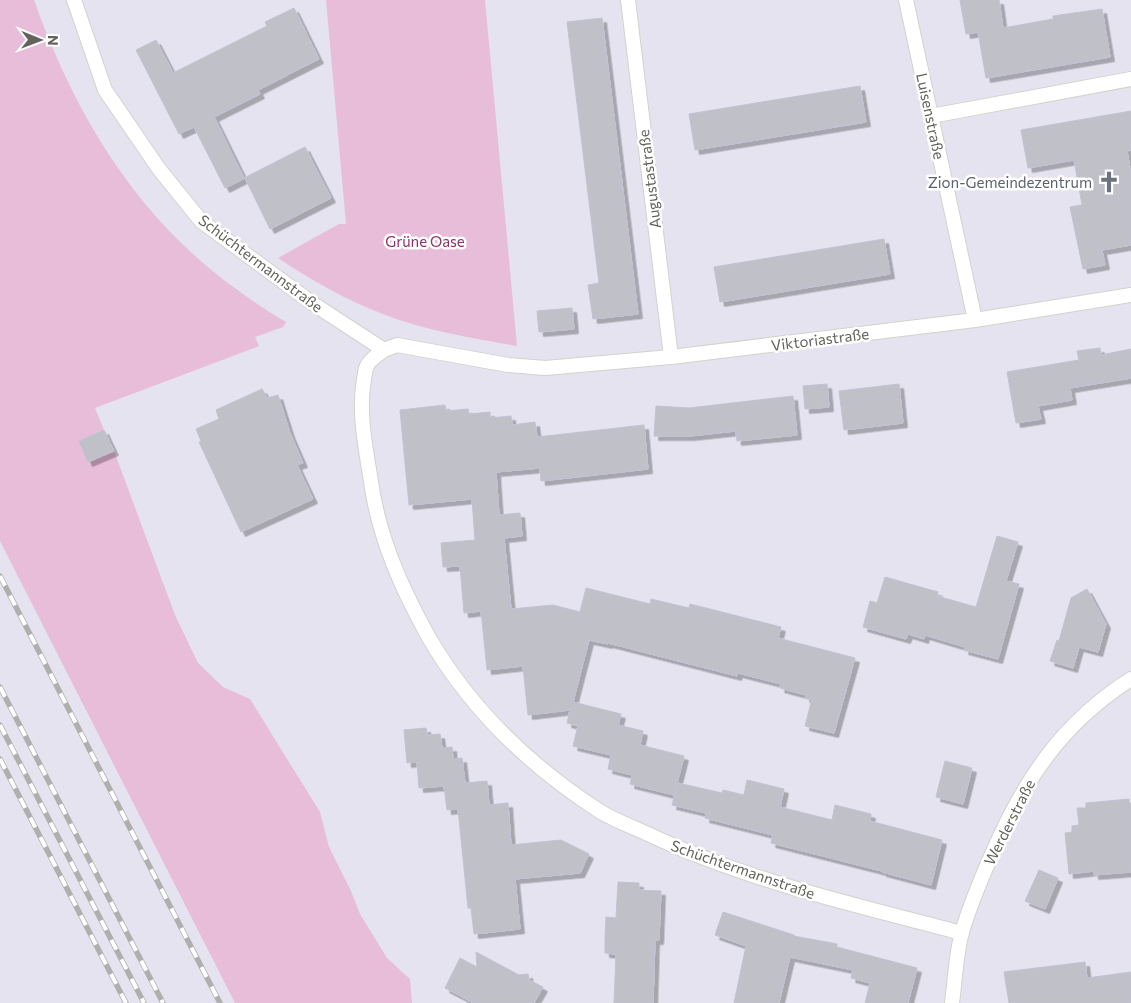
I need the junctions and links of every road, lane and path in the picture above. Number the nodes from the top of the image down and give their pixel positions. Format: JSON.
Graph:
{"nodes":[{"id":1,"x":74,"y":0,"type":"edge"},
{"id":2,"x":628,"y":0,"type":"edge"},
{"id":3,"x":906,"y":0,"type":"edge"},
{"id":4,"x":1131,"y":79,"type":"edge"},
{"id":5,"x":931,"y":116,"type":"junction"},
{"id":6,"x":1131,"y":295,"type":"edge"},
{"id":7,"x":975,"y":320,"type":"junction"},
{"id":8,"x":384,"y":350,"type":"junction"},
{"id":9,"x":671,"y":357,"type":"junction"},
{"id":10,"x":1131,"y":679,"type":"edge"},
{"id":11,"x":962,"y":933,"type":"junction"},
{"id":12,"x":952,"y":1003,"type":"edge"}],
"edges":[{"from":1,"to":8,"type":"street","name":"Schüchtermannstraße"},
{"from":2,"to":9,"type":"street","name":"Augustastraße"},
{"from":3,"to":5,"type":"street","name":"Luisenstraße"},
{"from":4,"to":5,"type":"street"},
{"from":5,"to":7,"type":"street","name":"Luisenstraße"},
{"from":6,"to":7,"type":"street","name":"Viktoriastraße"},
{"from":7,"to":9,"type":"street","name":"Viktoriastraße"},
{"from":8,"to":9,"type":"street","name":"Viktoriastraße"},
{"from":8,"to":11,"type":"street","name":"Schüchtermannstraße"},
{"from":10,"to":11,"type":"street","name":"Werderstraße"},
{"from":11,"to":12,"type":"street","name":"Werderstraße"}]}
